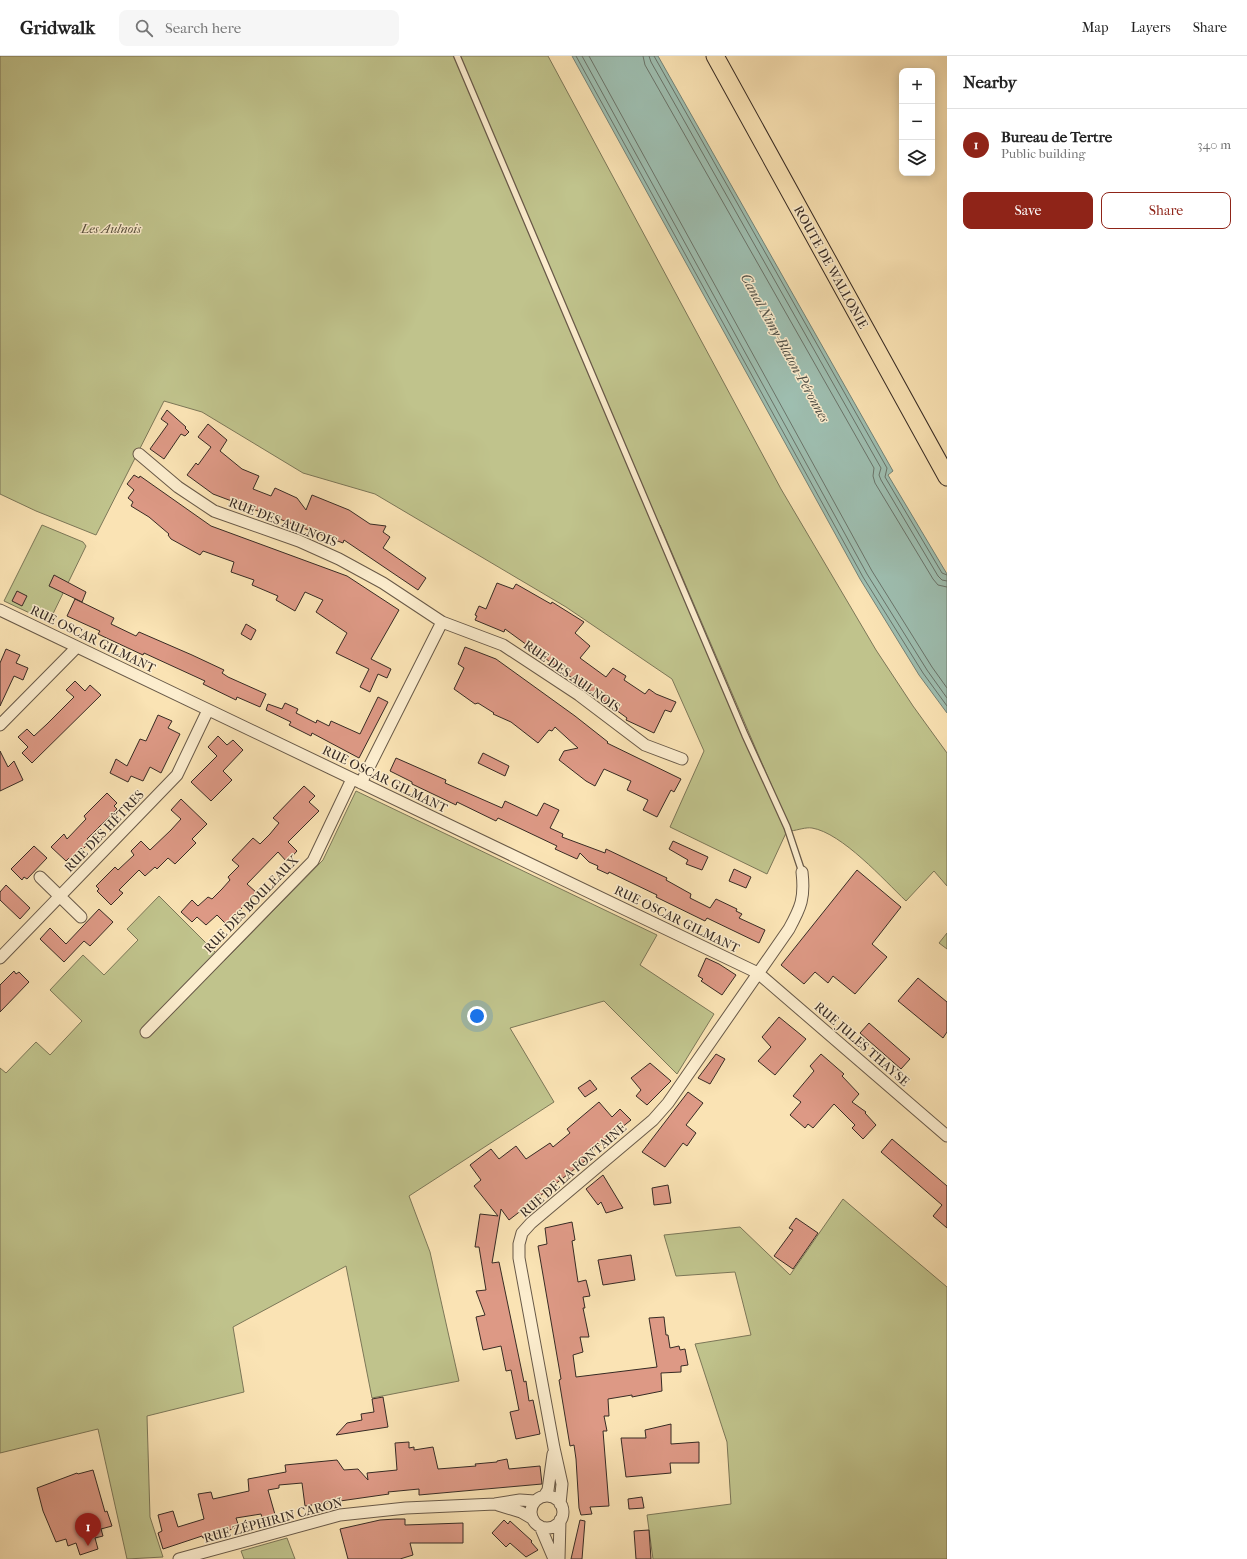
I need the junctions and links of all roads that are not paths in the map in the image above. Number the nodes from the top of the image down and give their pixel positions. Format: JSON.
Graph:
{"nodes":[{"id":1,"x":715,"y":56,"type":"edge"},
{"id":2,"x":459,"y":57,"type":"edge"},
{"id":3,"x":139,"y":454,"type":"dead end"},
{"id":4,"x":947,"y":477,"type":"edge"},
{"id":5,"x":0,"y":610,"type":"edge"},
{"id":6,"x":442,"y":622,"type":"junction"},
{"id":7,"x":77,"y":647,"type":"junction"},
{"id":8,"x":208,"y":710,"type":"junction"},
{"id":9,"x":0,"y":725,"type":"edge"},
{"id":10,"x":682,"y":759,"type":"dead end"},
{"id":11,"x":357,"y":781,"type":"junction"},
{"id":12,"x":802,"y":872,"type":"joint"},
{"id":13,"x":40,"y":878,"type":"dead end"},
{"id":14,"x":60,"y":896,"type":"junction"},
{"id":15,"x":82,"y":916,"type":"dead end"},
{"id":16,"x":0,"y":958,"type":"edge"},
{"id":17,"x":758,"y":974,"type":"junction"},
{"id":18,"x":146,"y":1032,"type":"dead end"},
{"id":19,"x":947,"y":1136,"type":"edge"},
{"id":20,"x":554,"y":1448,"type":"junction"},
{"id":21,"x":539,"y":1499,"type":"junction"},
{"id":22,"x":495,"y":1504,"type":"junction"},
{"id":23,"x":560,"y":1504,"type":"junction"},
{"id":24,"x":560,"y":1520,"type":"junction"},
{"id":25,"x":536,"y":1523,"type":"junction"},
{"id":26,"x":179,"y":1559,"type":"edge"},
{"id":27,"x":554,"y":1559,"type":"edge"},
{"id":28,"x":559,"y":1559,"type":"edge"}],
"edges":[{"from":1,"to":4,"type":"main road","name":"ROUTE DE WALLONIE"},
{"from":2,"to":12,"type":"lane"},
{"from":3,"to":6,"type":"street","name":"RUE DES AULNOIS"},
{"from":5,"to":7,"type":"street","name":"RUE OSCAR GILMANT"},
{"from":6,"to":10,"type":"street","name":"RUE DES AULNOIS"},
{"from":6,"to":11,"type":"street"},
{"from":7,"to":8,"type":"street","name":"RUE OSCAR GILMANT"},
{"from":7,"to":9,"type":"street"},
{"from":8,"to":11,"type":"street","name":"RUE OSCAR GILMANT"},
{"from":8,"to":14,"type":"street","name":"RUE DES HÊTRES"},
{"from":11,"to":17,"type":"street","name":"RUE OSCAR GILMANT"},
{"from":11,"to":18,"type":"street","name":"RUE DES BOULEAUX"},
{"from":12,"to":17,"type":"street","name":"RUE DE LA FONTAINE"},
{"from":13,"to":14,"type":"street"},
{"from":14,"to":15,"type":"street"},
{"from":14,"to":16,"type":"street","name":"RUE DES HÊTRES"},
{"from":17,"to":19,"type":"street","name":"RUE JULES THAYSE"},
{"from":17,"to":20,"type":"street","name":"RUE DE LA FONTAINE"},
{"from":20,"to":21,"type":"street","name":"RUE DE LA FONTAINE"},
{"from":20,"to":23,"type":"street","name":"RUE DE LA FONTAINE"},
{"from":21,"to":22,"type":"street","name":"RUE ZÉPHIRIN CARON"},
{"from":21,"to":23,"type":"street"},
{"from":21,"to":25,"type":"street"},
{"from":22,"to":25,"type":"street","name":"RUE ZÉPHIRIN CARON"},
{"from":22,"to":26,"type":"street","name":"RUE ZÉPHIRIN CARON"},
{"from":23,"to":24,"type":"street"},
{"from":24,"to":25,"type":"street"},
{"from":24,"to":28,"type":"street"},
{"from":25,"to":27,"type":"street"}]}
